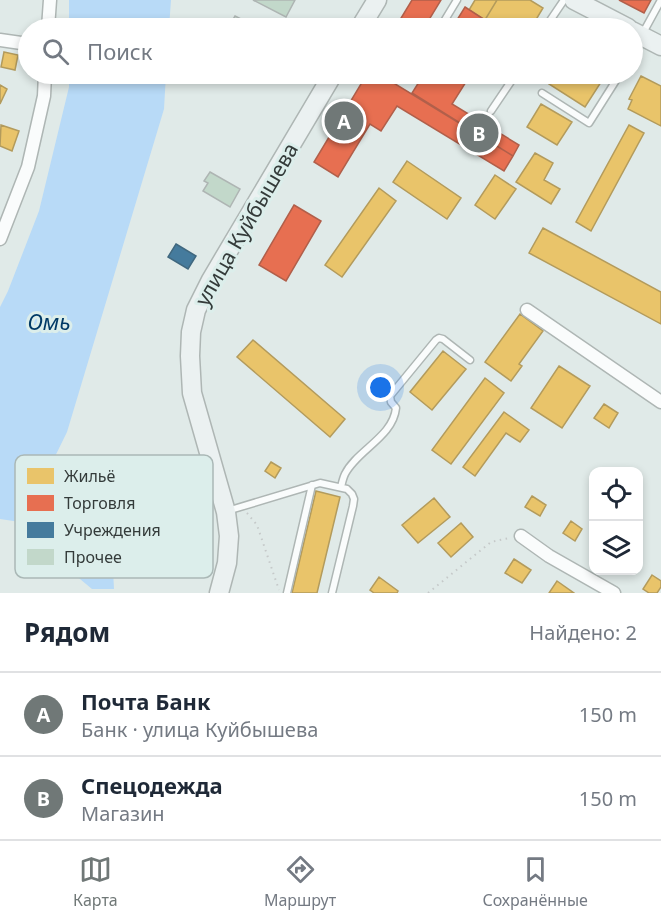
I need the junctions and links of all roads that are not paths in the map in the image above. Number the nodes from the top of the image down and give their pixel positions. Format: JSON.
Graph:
{"nodes":[{"id":1,"x":50,"y":0,"type":"edge"},
{"id":2,"x":376,"y":0,"type":"edge"},
{"id":3,"x":457,"y":0,"type":"edge"},
{"id":4,"x":564,"y":0,"type":"edge"},
{"id":5,"x":574,"y":0,"type":"edge"},
{"id":6,"x":661,"y":0,"type":"edge"},
{"id":7,"x":49,"y":18,"type":"edge"},
{"id":8,"x":366,"y":18,"type":"edge"},
{"id":9,"x":446,"y":18,"type":"edge"},
{"id":10,"x":552,"y":18,"type":"edge"},
{"id":11,"x":608,"y":18,"type":"edge"},
{"id":12,"x":643,"y":21,"type":"edge"},
{"id":13,"x":643,"y":37,"type":"edge"},
{"id":14,"x":0,"y":40,"type":"edge"},
{"id":15,"x":18,"y":43,"type":"edge"},
{"id":16,"x":661,"y":46,"type":"edge"},
{"id":17,"x":45,"y":84,"type":"edge"},
{"id":18,"x":327,"y":84,"type":"edge"},
{"id":19,"x":509,"y":84,"type":"edge"},
{"id":20,"x":614,"y":84,"type":"edge"},
{"id":21,"x":542,"y":93,"type":"dead end"},
{"id":22,"x":491,"y":111,"type":"dead end"},
{"id":23,"x":0,"y":239,"type":"edge"},
{"id":24,"x":527,"y":310,"type":"dead end"},
{"id":25,"x":470,"y":360,"type":"dead end"},
{"id":26,"x":661,"y":402,"type":"edge"},
{"id":27,"x":312,"y":485,"type":"junction"},
{"id":28,"x":341,"y":488,"type":"junction"},
{"id":29,"x":234,"y":509,"type":"junction"},
{"id":30,"x":521,"y":536,"type":"road end"},
{"id":31,"x":219,"y":593,"type":"edge"},
{"id":32,"x":287,"y":593,"type":"edge"},
{"id":33,"x":332,"y":593,"type":"edge"},
{"id":34,"x":614,"y":593,"type":"edge"}],
"edges":[{"from":1,"to":7,"type":"street"},
{"from":2,"to":8,"type":"street"},
{"from":3,"to":9,"type":"lane"},
{"from":4,"to":10,"type":"lane"},
{"from":5,"to":11,"type":"street"},
{"from":6,"to":12,"type":"lane"},
{"from":13,"to":16,"type":"street"},
{"from":14,"to":15,"type":"street"},
{"from":17,"to":23,"type":"street"},
{"from":18,"to":29,"type":"street","name":"улица Куйбышева"},
{"from":19,"to":22,"type":"lane"},
{"from":20,"to":21,"type":"lane"},
{"from":24,"to":26,"type":"street"},
{"from":25,"to":28,"type":"lane"},
{"from":27,"to":28,"type":"lane"},
{"from":27,"to":29,"type":"lane"},
{"from":27,"to":32,"type":"lane"},
{"from":28,"to":33,"type":"lane"},
{"from":29,"to":31,"type":"street","name":"улица Куйбышева"},
{"from":30,"to":34,"type":"street"}]}
